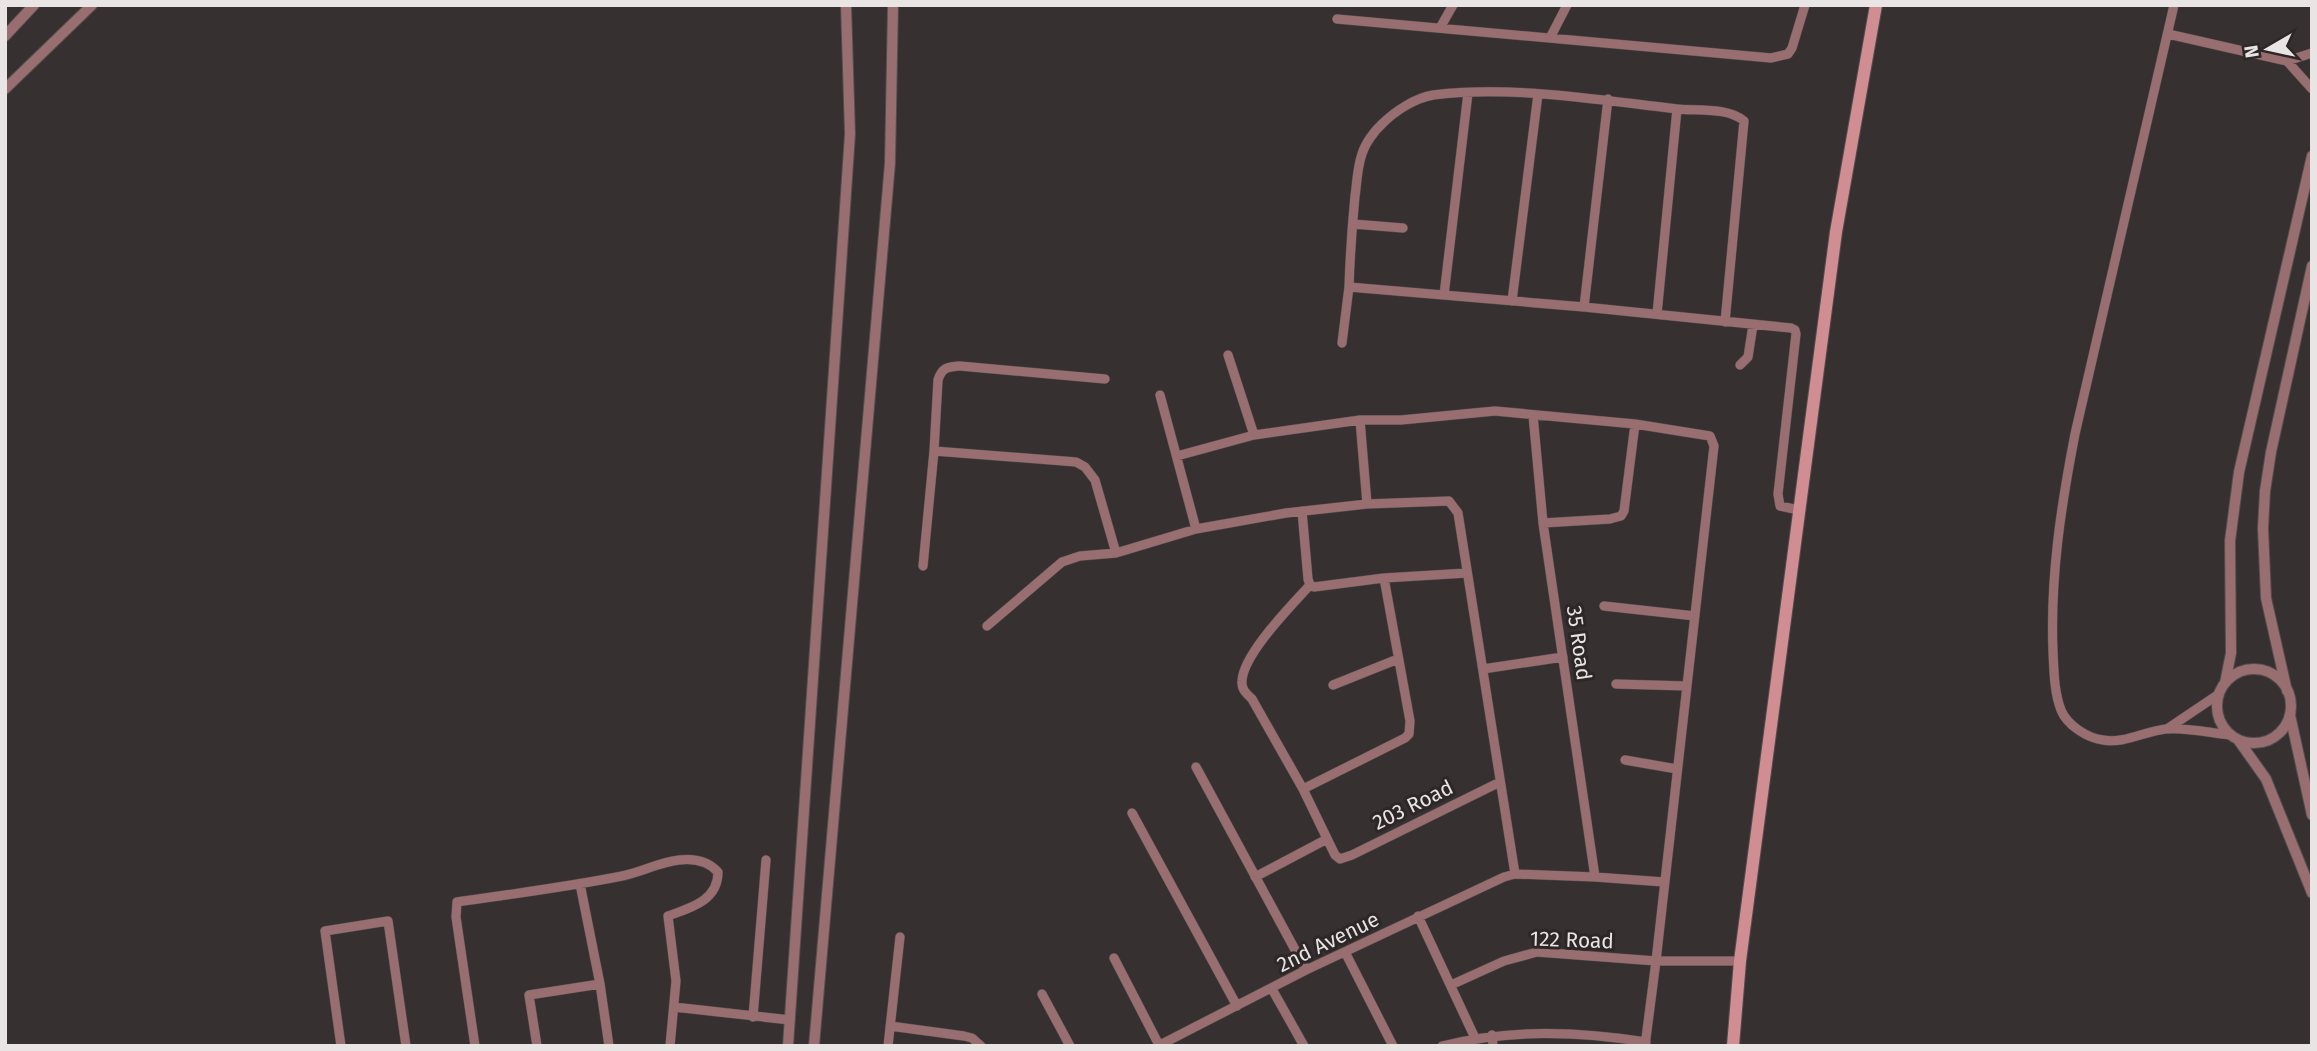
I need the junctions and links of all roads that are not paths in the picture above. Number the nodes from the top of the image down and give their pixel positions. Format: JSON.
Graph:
{"nodes":[{"id":1,"x":34,"y":5,"type":"edge"},
{"id":2,"x":92,"y":5,"type":"edge"},
{"id":3,"x":846,"y":5,"type":"edge"},
{"id":4,"x":893,"y":5,"type":"edge"},
{"id":5,"x":1453,"y":5,"type":"edge"},
{"id":6,"x":1567,"y":5,"type":"edge"},
{"id":7,"x":1805,"y":5,"type":"edge"},
{"id":8,"x":1877,"y":5,"type":"edge"},
{"id":9,"x":2174,"y":5,"type":"edge"},
{"id":10,"x":1337,"y":19,"type":"dead end"},
{"id":11,"x":1440,"y":28,"type":"junction"},
{"id":12,"x":2168,"y":34,"type":"junction"},
{"id":13,"x":5,"y":36,"type":"edge"},
{"id":14,"x":1550,"y":38,"type":"junction"},
{"id":15,"x":2312,"y":53,"type":"edge"},
{"id":16,"x":2287,"y":61,"type":"junction"},
{"id":17,"x":5,"y":89,"type":"edge"},
{"id":18,"x":2312,"y":89,"type":"edge"},
{"id":19,"x":1468,"y":93,"type":"junction"},
{"id":20,"x":1538,"y":94,"type":"junction"},
{"id":21,"x":1608,"y":99,"type":"junction"},
{"id":22,"x":1677,"y":109,"type":"junction"},
{"id":23,"x":2312,"y":156,"type":"edge"},
{"id":24,"x":1353,"y":224,"type":"junction"},
{"id":25,"x":1403,"y":228,"type":"dead end"},
{"id":26,"x":2312,"y":266,"type":"edge"},
{"id":27,"x":1349,"y":287,"type":"junction"},
{"id":28,"x":1444,"y":295,"type":"junction"},
{"id":29,"x":1512,"y":301,"type":"junction"},
{"id":30,"x":1584,"y":307,"type":"junction"},
{"id":31,"x":1657,"y":314,"type":"junction"},
{"id":32,"x":1725,"y":322,"type":"junction"},
{"id":33,"x":1753,"y":325,"type":"junction"},
{"id":34,"x":1342,"y":343,"type":"dead end"},
{"id":35,"x":1228,"y":355,"type":"dead end"},
{"id":36,"x":1740,"y":365,"type":"dead end"},
{"id":37,"x":1105,"y":379,"type":"dead end"},
{"id":38,"x":1160,"y":395,"type":"dead end"},
{"id":39,"x":1533,"y":415,"type":"junction"},
{"id":40,"x":1360,"y":420,"type":"junction"},
{"id":41,"x":1635,"y":424,"type":"junction"},
{"id":42,"x":1254,"y":435,"type":"junction"},
{"id":43,"x":934,"y":451,"type":"junction"},
{"id":44,"x":1177,"y":456,"type":"junction"},
{"id":45,"x":1367,"y":504,"type":"junction"},
{"id":46,"x":1799,"y":510,"type":"junction"},
{"id":47,"x":1302,"y":511,"type":"junction"},
{"id":48,"x":1543,"y":523,"type":"junction"},
{"id":49,"x":1196,"y":529,"type":"junction"},
{"id":50,"x":1115,"y":553,"type":"junction"},
{"id":51,"x":923,"y":566,"type":"dead end"},
{"id":52,"x":1467,"y":573,"type":"junction"},
{"id":53,"x":1384,"y":578,"type":"junction"},
{"id":54,"x":1310,"y":585,"type":"junction"},
{"id":55,"x":1604,"y":607,"type":"dead end"},
{"id":56,"x":1695,"y":616,"type":"junction"},
{"id":57,"x":987,"y":626,"type":"dead end"},
{"id":58,"x":1563,"y":657,"type":"junction"},
{"id":59,"x":1398,"y":659,"type":"junction"},
{"id":60,"x":1483,"y":669,"type":"junction"},
{"id":61,"x":2225,"y":683,"type":"junction"},
{"id":62,"x":1616,"y":684,"type":"dead end"},
{"id":63,"x":1333,"y":685,"type":"dead end"},
{"id":64,"x":1687,"y":686,"type":"junction"},
{"id":65,"x":2287,"y":691,"type":"junction"},
{"id":66,"x":2219,"y":694,"type":"junction"},
{"id":67,"x":2290,"y":715,"type":"junction"},
{"id":68,"x":2167,"y":729,"type":"junction"},
{"id":69,"x":2235,"y":738,"type":"junction"},
{"id":70,"x":1625,"y":760,"type":"dead end"},
{"id":71,"x":1196,"y":767,"type":"dead end"},
{"id":72,"x":1677,"y":769,"type":"junction"},
{"id":73,"x":1500,"y":782,"type":"junction"},
{"id":74,"x":1303,"y":789,"type":"junction"},
{"id":75,"x":1132,"y":813,"type":"dead end"},
{"id":76,"x":2312,"y":814,"type":"edge"},
{"id":77,"x":1328,"y":839,"type":"junction"},
{"id":78,"x":766,"y":859,"type":"dead end"},
{"id":79,"x":1515,"y":874,"type":"junction"},
{"id":80,"x":1255,"y":877,"type":"junction"},
{"id":81,"x":1595,"y":877,"type":"junction"},
{"id":82,"x":1664,"y":882,"type":"junction"},
{"id":83,"x":580,"y":884,"type":"junction"},
{"id":84,"x":2312,"y":893,"type":"edge"},
{"id":85,"x":1418,"y":916,"type":"junction"},
{"id":86,"x":900,"y":937,"type":"dead end"},
{"id":87,"x":1345,"y":952,"type":"junction"},
{"id":88,"x":1114,"y":958,"type":"dead end"},
{"id":89,"x":1656,"y":961,"type":"junction"},
{"id":90,"x":1740,"y":961,"type":"junction"},
{"id":91,"x":1306,"y":970,"type":"junction"},
{"id":92,"x":600,"y":984,"type":"junction"},
{"id":93,"x":1451,"y":985,"type":"junction"},
{"id":94,"x":1272,"y":989,"type":"junction"},
{"id":95,"x":1042,"y":994,"type":"dead end"},
{"id":96,"x":1237,"y":1006,"type":"junction"},
{"id":97,"x":674,"y":1007,"type":"junction"},
{"id":98,"x":753,"y":1017,"type":"junction"},
{"id":99,"x":790,"y":1020,"type":"junction"},
{"id":100,"x":890,"y":1026,"type":"junction"},
{"id":101,"x":1492,"y":1035,"type":"junction"},
{"id":102,"x":1475,"y":1038,"type":"junction"},
{"id":103,"x":1645,"y":1044,"type":"edge"},
{"id":104,"x":341,"y":1046,"type":"edge"},
{"id":105,"x":406,"y":1046,"type":"edge"},
{"id":106,"x":475,"y":1046,"type":"edge"},
{"id":107,"x":537,"y":1046,"type":"edge"},
{"id":108,"x":609,"y":1046,"type":"edge"},
{"id":109,"x":670,"y":1046,"type":"edge"},
{"id":110,"x":788,"y":1046,"type":"edge"},
{"id":111,"x":814,"y":1046,"type":"edge"},
{"id":112,"x":888,"y":1046,"type":"edge"},
{"id":113,"x":981,"y":1046,"type":"edge"},
{"id":114,"x":1070,"y":1046,"type":"edge"},
{"id":115,"x":1159,"y":1046,"type":"edge"},
{"id":116,"x":1304,"y":1046,"type":"edge"},
{"id":117,"x":1393,"y":1046,"type":"edge"},
{"id":118,"x":1442,"y":1046,"type":"edge"},
{"id":119,"x":1493,"y":1046,"type":"edge"},
{"id":120,"x":1733,"y":1046,"type":"edge"}],
"edges":[{"from":1,"to":13,"type":"street"},
{"from":2,"to":17,"type":"street"},
{"from":3,"to":99,"type":"street"},
{"from":4,"to":111,"type":"street"},
{"from":5,"to":11,"type":"street"},
{"from":6,"to":14,"type":"street"},
{"from":7,"to":14,"type":"street"},
{"from":8,"to":46,"type":"main road"},
{"from":9,"to":12,"type":"street"},
{"from":10,"to":11,"type":"street"},
{"from":11,"to":14,"type":"street"},
{"from":12,"to":16,"type":"street"},
{"from":12,"to":68,"type":"street"},
{"from":15,"to":16,"type":"street"},
{"from":16,"to":18,"type":"street"},
{"from":19,"to":20,"type":"street"},
{"from":19,"to":24,"type":"street"},
{"from":19,"to":28,"type":"street"},
{"from":20,"to":21,"type":"street"},
{"from":20,"to":29,"type":"street"},
{"from":21,"to":22,"type":"street"},
{"from":21,"to":30,"type":"street"},
{"from":22,"to":31,"type":"street"},
{"from":22,"to":32,"type":"street"},
{"from":23,"to":61,"type":"street"},
{"from":24,"to":25,"type":"street"},
{"from":24,"to":27,"type":"street"},
{"from":26,"to":65,"type":"street"},
{"from":27,"to":28,"type":"street"},
{"from":27,"to":34,"type":"street"},
{"from":28,"to":29,"type":"street"},
{"from":29,"to":30,"type":"street"},
{"from":30,"to":31,"type":"street"},
{"from":31,"to":32,"type":"street"},
{"from":32,"to":33,"type":"street"},
{"from":33,"to":36,"type":"street"},
{"from":33,"to":46,"type":"street"},
{"from":35,"to":42,"type":"street"},
{"from":37,"to":43,"type":"street"},
{"from":38,"to":44,"type":"street"},
{"from":39,"to":40,"type":"street"},
{"from":39,"to":41,"type":"street"},
{"from":39,"to":48,"type":"street","name":"35 Road"},
{"from":40,"to":42,"type":"street"},
{"from":40,"to":45,"type":"street"},
{"from":41,"to":48,"type":"street"},
{"from":41,"to":56,"type":"street"},
{"from":42,"to":44,"type":"street"},
{"from":43,"to":50,"type":"street"},
{"from":43,"to":51,"type":"street"},
{"from":44,"to":49,"type":"street"},
{"from":45,"to":47,"type":"street"},
{"from":45,"to":52,"type":"street"},
{"from":46,"to":90,"type":"main road"},
{"from":47,"to":49,"type":"street"},
{"from":47,"to":54,"type":"street"},
{"from":48,"to":58,"type":"street","name":"35 Road"},
{"from":49,"to":50,"type":"street"},
{"from":50,"to":57,"type":"street"},
{"from":52,"to":53,"type":"street"},
{"from":52,"to":60,"type":"street"},
{"from":53,"to":54,"type":"street"},
{"from":53,"to":59,"type":"street"},
{"from":54,"to":74,"type":"street"},
{"from":55,"to":56,"type":"street"},
{"from":56,"to":64,"type":"street"},
{"from":58,"to":60,"type":"street"},
{"from":58,"to":81,"type":"street","name":"35 Road"},
{"from":59,"to":63,"type":"street"},
{"from":59,"to":74,"type":"street"},
{"from":60,"to":73,"type":"street"},
{"from":61,"to":65,"type":"street"},
{"from":61,"to":66,"type":"street"},
{"from":62,"to":64,"type":"street"},
{"from":64,"to":72,"type":"street"},
{"from":65,"to":67,"type":"street"},
{"from":66,"to":68,"type":"street"},
{"from":66,"to":69,"type":"street"},
{"from":67,"to":69,"type":"street"},
{"from":67,"to":76,"type":"street"},
{"from":68,"to":69,"type":"street"},
{"from":69,"to":84,"type":"street"},
{"from":70,"to":72,"type":"street"},
{"from":71,"to":80,"type":"street"},
{"from":72,"to":82,"type":"street"},
{"from":73,"to":77,"type":"street","name":"203 Road"},
{"from":73,"to":79,"type":"street"},
{"from":74,"to":77,"type":"street"},
{"from":75,"to":96,"type":"street"},
{"from":77,"to":80,"type":"street"},
{"from":78,"to":98,"type":"street"},
{"from":79,"to":81,"type":"street","name":"2nd Avenue"},
{"from":79,"to":85,"type":"street","name":"2nd Avenue"},
{"from":80,"to":91,"type":"street"},
{"from":81,"to":82,"type":"street","name":"2nd Avenue"},
{"from":82,"to":89,"type":"street"},
{"from":83,"to":92,"type":"street"},
{"from":83,"to":97,"type":"street"},
{"from":83,"to":106,"type":"street"},
{"from":85,"to":87,"type":"street","name":"2nd Avenue"},
{"from":85,"to":93,"type":"street"},
{"from":86,"to":100,"type":"street"},
{"from":87,"to":91,"type":"street","name":"2nd Avenue"},
{"from":87,"to":117,"type":"street"},
{"from":88,"to":115,"type":"street"},
{"from":89,"to":90,"type":"street","name":"122 Road"},
{"from":89,"to":93,"type":"street","name":"122 Road"},
{"from":89,"to":103,"type":"street"},
{"from":90,"to":120,"type":"main road"},
{"from":91,"to":94,"type":"street","name":"2nd Avenue"},
{"from":92,"to":107,"type":"street"},
{"from":92,"to":108,"type":"street"},
{"from":93,"to":102,"type":"street"},
{"from":94,"to":96,"type":"street","name":"2nd Avenue"},
{"from":94,"to":116,"type":"street"},
{"from":95,"to":114,"type":"street"},
{"from":96,"to":115,"type":"street","name":"2nd Avenue"},
{"from":97,"to":98,"type":"street"},
{"from":97,"to":109,"type":"street"},
{"from":98,"to":99,"type":"street"},
{"from":99,"to":110,"type":"street"},
{"from":100,"to":112,"type":"street"},
{"from":100,"to":113,"type":"street"},
{"from":101,"to":102,"type":"street"},
{"from":101,"to":103,"type":"street"},
{"from":101,"to":119,"type":"street"},
{"from":102,"to":118,"type":"street"},
{"from":104,"to":105,"type":"street"}]}
